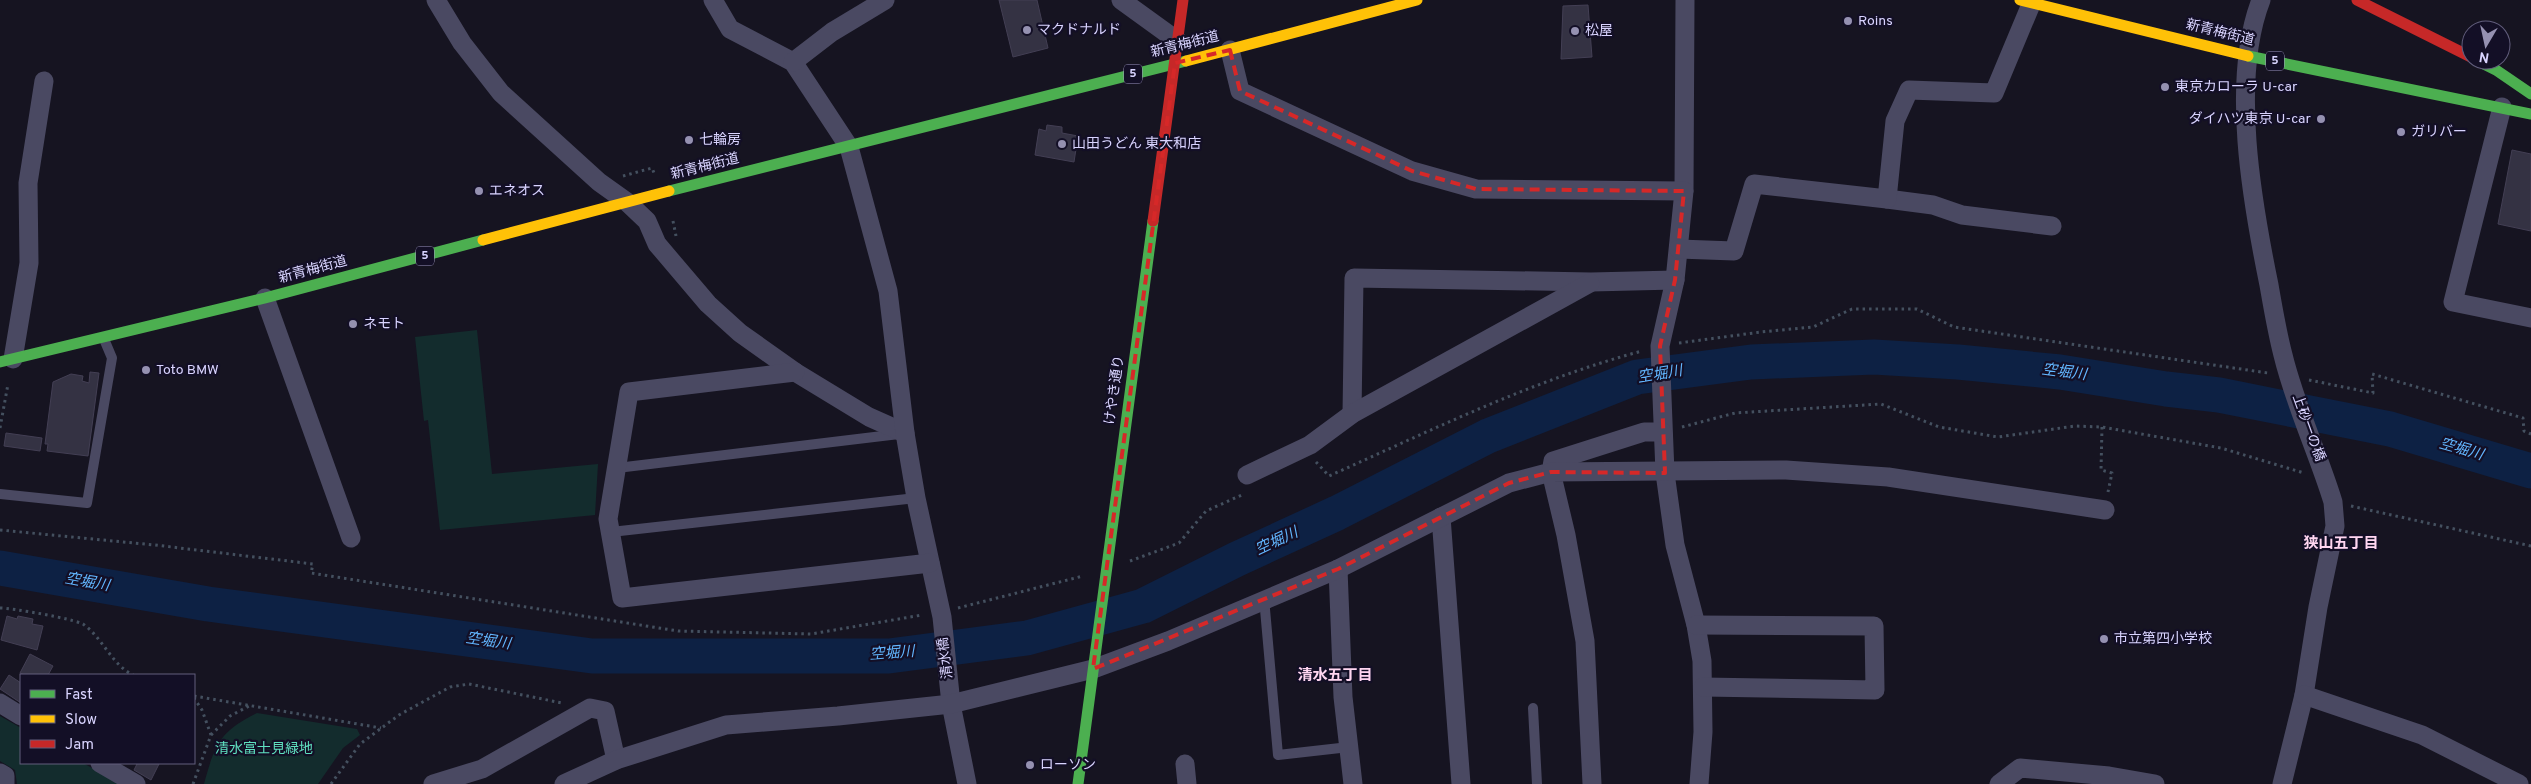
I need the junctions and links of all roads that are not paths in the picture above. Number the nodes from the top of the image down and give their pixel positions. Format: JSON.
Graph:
{"nodes":[{"id":1,"x":713,"y":0,"type":"edge"},
{"id":2,"x":885,"y":0,"type":"edge"},
{"id":3,"x":1121,"y":0,"type":"edge"},
{"id":4,"x":1183,"y":0,"type":"edge"},
{"id":5,"x":1417,"y":0,"type":"edge"},
{"id":6,"x":1684,"y":0,"type":"edge"},
{"id":7,"x":2261,"y":0,"type":"edge"},
{"id":8,"x":2357,"y":0,"type":"edge"},
{"id":9,"x":2026,"y":1,"type":"edge"},
{"id":10,"x":441,"y":2,"type":"edge"},
{"id":11,"x":1376,"y":5,"type":"edge"},
{"id":12,"x":1179,"y":42,"type":"junction"},
{"id":13,"x":1230,"y":50,"type":"junction"},
{"id":14,"x":2461,"y":52,"type":"edge"},
{"id":15,"x":2248,"y":56,"type":"junction"},
{"id":16,"x":792,"y":62,"type":"junction"},
{"id":17,"x":1175,"y":63,"type":"junction"},
{"id":18,"x":2496,"y":70,"type":"edge"},
{"id":19,"x":44,"y":81,"type":"dead end"},
{"id":20,"x":2531,"y":94,"type":"edge"},
{"id":21,"x":2502,"y":107,"type":"junction"},
{"id":22,"x":2531,"y":114,"type":"edge"},
{"id":23,"x":849,"y":147,"type":"junction"},
{"id":24,"x":1684,"y":192,"type":"junction"},
{"id":25,"x":1887,"y":199,"type":"junction"},
{"id":26,"x":627,"y":202,"type":"junction"},
{"id":27,"x":2052,"y":226,"type":"dead end"},
{"id":28,"x":1678,"y":249,"type":"junction"},
{"id":29,"x":1675,"y":280,"type":"junction"},
{"id":30,"x":1591,"y":282,"type":"junction"},
{"id":31,"x":265,"y":298,"type":"junction"},
{"id":32,"x":2531,"y":318,"type":"edge"},
{"id":33,"x":104,"y":338,"type":"junction"},
{"id":34,"x":7,"y":361,"type":"edge"},
{"id":35,"x":795,"y":372,"type":"junction"},
{"id":36,"x":1352,"y":414,"type":"junction"},
{"id":37,"x":1662,"y":430,"type":"junction"},
{"id":38,"x":905,"y":433,"type":"junction"},
{"id":39,"x":617,"y":468,"type":"junction"},
{"id":40,"x":1551,"y":472,"type":"junction"},
{"id":41,"x":1665,"y":472,"type":"junction"},
{"id":42,"x":1249,"y":482,"type":"road end"},
{"id":43,"x":0,"y":494,"type":"edge"},
{"id":44,"x":916,"y":498,"type":"junction"},
{"id":45,"x":2104,"y":510,"type":"road end"},
{"id":46,"x":1441,"y":517,"type":"junction"},
{"id":47,"x":610,"y":532,"type":"junction"},
{"id":48,"x":351,"y":538,"type":"dead end"},
{"id":49,"x":930,"y":563,"type":"junction"},
{"id":50,"x":1338,"y":569,"type":"junction"},
{"id":51,"x":1264,"y":598,"type":"junction"},
{"id":52,"x":1696,"y":625,"type":"junction"},
{"id":53,"x":1094,"y":663,"type":"junction"},
{"id":54,"x":1703,"y":687,"type":"junction"},
{"id":55,"x":2304,"y":695,"type":"junction"},
{"id":56,"x":951,"y":701,"type":"junction"},
{"id":57,"x":0,"y":703,"type":"edge"},
{"id":58,"x":1533,"y":708,"type":"dead end"},
{"id":59,"x":20,"y":715,"type":"edge"},
{"id":60,"x":1349,"y":747,"type":"junction"},
{"id":61,"x":616,"y":760,"type":"junction"},
{"id":62,"x":102,"y":764,"type":"edge"},
{"id":63,"x":1184,"y":764,"type":"dead end"},
{"id":64,"x":0,"y":774,"type":"edge"},
{"id":65,"x":2148,"y":783,"type":"edge"},
{"id":66,"x":6,"y":784,"type":"edge"},
{"id":67,"x":136,"y":784,"type":"edge"},
{"id":68,"x":433,"y":784,"type":"edge"},
{"id":69,"x":564,"y":784,"type":"edge"},
{"id":70,"x":967,"y":784,"type":"edge"},
{"id":71,"x":1078,"y":784,"type":"edge"},
{"id":72,"x":1187,"y":784,"type":"edge"},
{"id":73,"x":1353,"y":784,"type":"edge"},
{"id":74,"x":1460,"y":784,"type":"edge"},
{"id":75,"x":1537,"y":784,"type":"edge"},
{"id":76,"x":1592,"y":784,"type":"edge"},
{"id":77,"x":1698,"y":784,"type":"edge"},
{"id":78,"x":1999,"y":784,"type":"edge"},
{"id":79,"x":2282,"y":784,"type":"edge"},
{"id":80,"x":2519,"y":784,"type":"edge"}],
"edges":[{"from":1,"to":16,"type":"street"},
{"from":2,"to":16,"type":"street"},
{"from":3,"to":12,"type":"street"},
{"from":4,"to":12,"type":"main road","name":"けやき通り"},
{"from":5,"to":11,"type":"main road","name":"新青梅街道","number":"5"},
{"from":6,"to":24,"type":"street"},
{"from":7,"to":15,"type":"street","name":"上砂一の橋"},
{"from":8,"to":14,"type":"main road"},
{"from":9,"to":15,"type":"main road","name":"新青梅街道","number":"5"},
{"from":9,"to":25,"type":"street"},
{"from":10,"to":26,"type":"street"},
{"from":11,"to":13,"type":"main road","name":"新青梅街道","number":"5"},
{"from":12,"to":17,"type":"main road","name":"けやき通り"},
{"from":13,"to":17,"type":"main road","name":"新青梅街道","number":"5"},
{"from":13,"to":24,"type":"street"},
{"from":15,"to":21,"type":"main road","name":"新青梅街道","number":"5"},
{"from":15,"to":55,"type":"street","name":"上砂一の橋"},
{"from":16,"to":23,"type":"street","name":"清水橋"},
{"from":17,"to":23,"type":"main road","name":"新青梅街道","number":"5"},
{"from":17,"to":53,"type":"main road","name":"けやき通り"},
{"from":18,"to":20,"type":"main road"},
{"from":19,"to":34,"type":"street"},
{"from":21,"to":22,"type":"main road","name":"新青梅街道","number":"5"},
{"from":21,"to":32,"type":"street"},
{"from":23,"to":26,"type":"main road","name":"新青梅街道","number":"5"},
{"from":23,"to":38,"type":"street","name":"清水橋"},
{"from":24,"to":28,"type":"street"},
{"from":25,"to":27,"type":"street"},
{"from":25,"to":28,"type":"street"},
{"from":26,"to":31,"type":"main road","name":"新青梅街道","number":"5"},
{"from":26,"to":35,"type":"street"},
{"from":28,"to":29,"type":"street"},
{"from":29,"to":30,"type":"street"},
{"from":29,"to":37,"type":"street"},
{"from":30,"to":36,"type":"street"},
{"from":30,"to":36,"type":"street"},
{"from":31,"to":33,"type":"main road","name":"新青梅街道","number":"5"},
{"from":31,"to":48,"type":"street"},
{"from":33,"to":34,"type":"main road","name":"新青梅街道","number":"5"},
{"from":33,"to":43,"type":"lane"},
{"from":35,"to":38,"type":"street"},
{"from":35,"to":39,"type":"street"},
{"from":36,"to":42,"type":"street"},
{"from":37,"to":40,"type":"street"},
{"from":37,"to":41,"type":"street"},
{"from":38,"to":39,"type":"lane"},
{"from":38,"to":44,"type":"street","name":"清水橋"},
{"from":39,"to":47,"type":"street"},
{"from":40,"to":41,"type":"street"},
{"from":40,"to":46,"type":"street"},
{"from":40,"to":76,"type":"street"},
{"from":41,"to":45,"type":"street"},
{"from":41,"to":52,"type":"street"},
{"from":44,"to":47,"type":"lane"},
{"from":44,"to":49,"type":"street","name":"清水橋"},
{"from":46,"to":50,"type":"street"},
{"from":46,"to":74,"type":"street"},
{"from":47,"to":49,"type":"street"},
{"from":49,"to":56,"type":"street","name":"清水橋"},
{"from":50,"to":51,"type":"street"},
{"from":50,"to":60,"type":"street"},
{"from":51,"to":53,"type":"street"},
{"from":51,"to":60,"type":"lane"},
{"from":52,"to":54,"type":"street"},
{"from":52,"to":54,"type":"street"},
{"from":53,"to":56,"type":"street"},
{"from":53,"to":71,"type":"main road","name":"けやき通り"},
{"from":54,"to":77,"type":"street"},
{"from":55,"to":79,"type":"street","name":"上砂一の橋"},
{"from":55,"to":80,"type":"street"},
{"from":56,"to":61,"type":"street"},
{"from":56,"to":70,"type":"street","name":"清水橋"},
{"from":57,"to":59,"type":"street"},
{"from":58,"to":75,"type":"lane"},
{"from":60,"to":73,"type":"street"},
{"from":61,"to":68,"type":"street"},
{"from":61,"to":69,"type":"street"},
{"from":62,"to":67,"type":"street"},
{"from":63,"to":72,"type":"street"},
{"from":64,"to":66,"type":"street"},
{"from":65,"to":78,"type":"street"}]}
